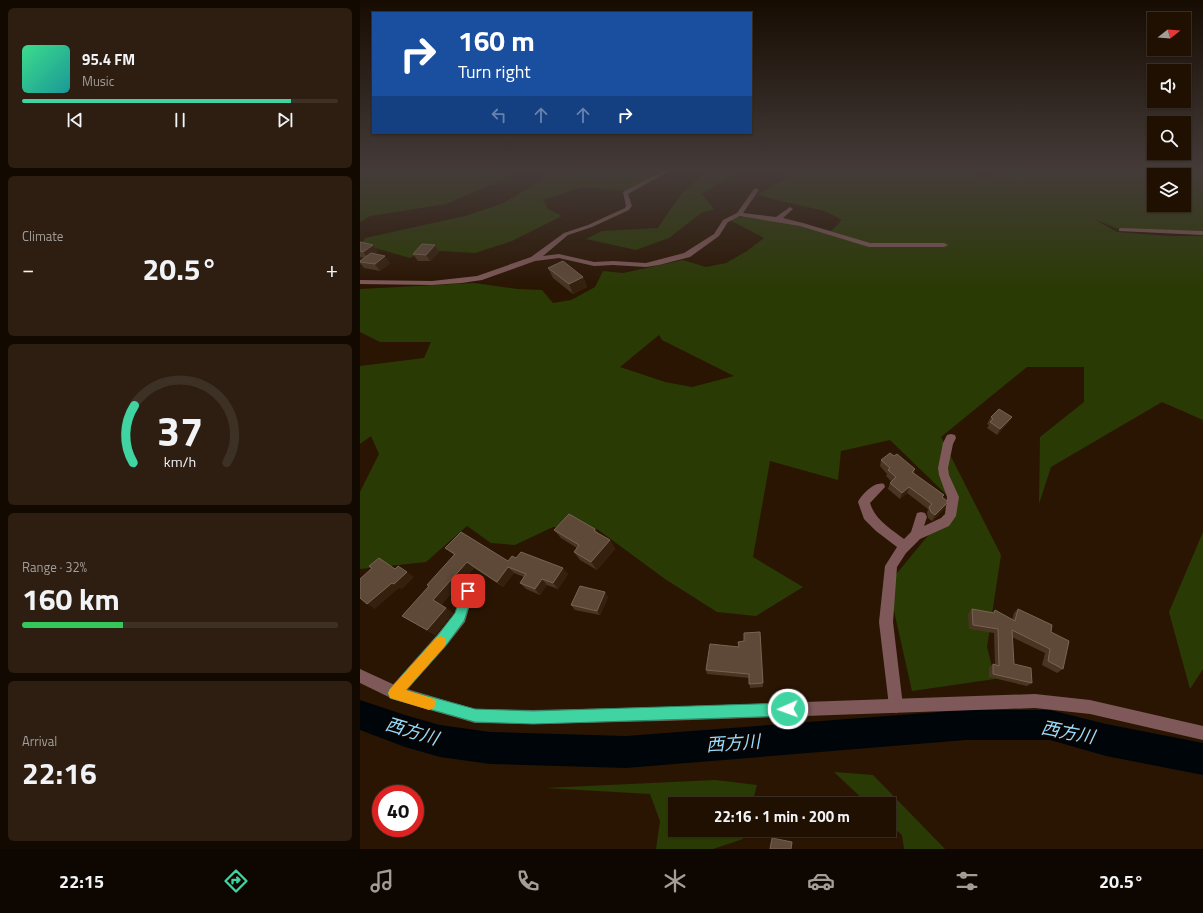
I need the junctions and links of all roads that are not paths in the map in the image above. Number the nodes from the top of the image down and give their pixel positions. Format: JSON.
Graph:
{"nodes":[{"id":1,"x":627,"y":209,"type":"edge"},
{"id":2,"x":743,"y":209,"type":"edge"},
{"id":3,"x":790,"y":209,"type":"dead end"},
{"id":4,"x":739,"y":214,"type":"junction"},
{"id":5,"x":778,"y":219,"type":"junction"},
{"id":6,"x":1121,"y":230,"type":"dead end"},
{"id":7,"x":1203,"y":233,"type":"edge"},
{"id":8,"x":944,"y":245,"type":"dead end"},
{"id":9,"x":534,"y":258,"type":"junction"},
{"id":10,"x":360,"y":282,"type":"edge"},
{"id":11,"x":951,"y":438,"type":"dead end"},
{"id":12,"x":880,"y":488,"type":"dead end"},
{"id":13,"x":921,"y":517,"type":"dead end"},
{"id":14,"x":916,"y":535,"type":"junction"},
{"id":15,"x":905,"y":546,"type":"junction"},
{"id":16,"x":468,"y":591,"type":"dead end"},
{"id":17,"x":360,"y":676,"type":"edge"},
{"id":18,"x":394,"y":693,"type":"junction"},
{"id":19,"x":896,"y":706,"type":"junction"},
{"id":20,"x":1203,"y":733,"type":"edge"}],
"edges":[{"from":1,"to":9,"type":"street"},
{"from":2,"to":4,"type":"street"},
{"from":3,"to":5,"type":"street"},
{"from":4,"to":5,"type":"street"},
{"from":4,"to":9,"type":"street"},
{"from":5,"to":8,"type":"street"},
{"from":6,"to":7,"type":"street"},
{"from":9,"to":10,"type":"street"},
{"from":11,"to":14,"type":"street"},
{"from":12,"to":15,"type":"street"},
{"from":13,"to":14,"type":"street"},
{"from":14,"to":15,"type":"street"},
{"from":15,"to":19,"type":"street"},
{"from":16,"to":18,"type":"street"},
{"from":17,"to":18,"type":"street"},
{"from":18,"to":19,"type":"street"},
{"from":19,"to":20,"type":"street"}]}
